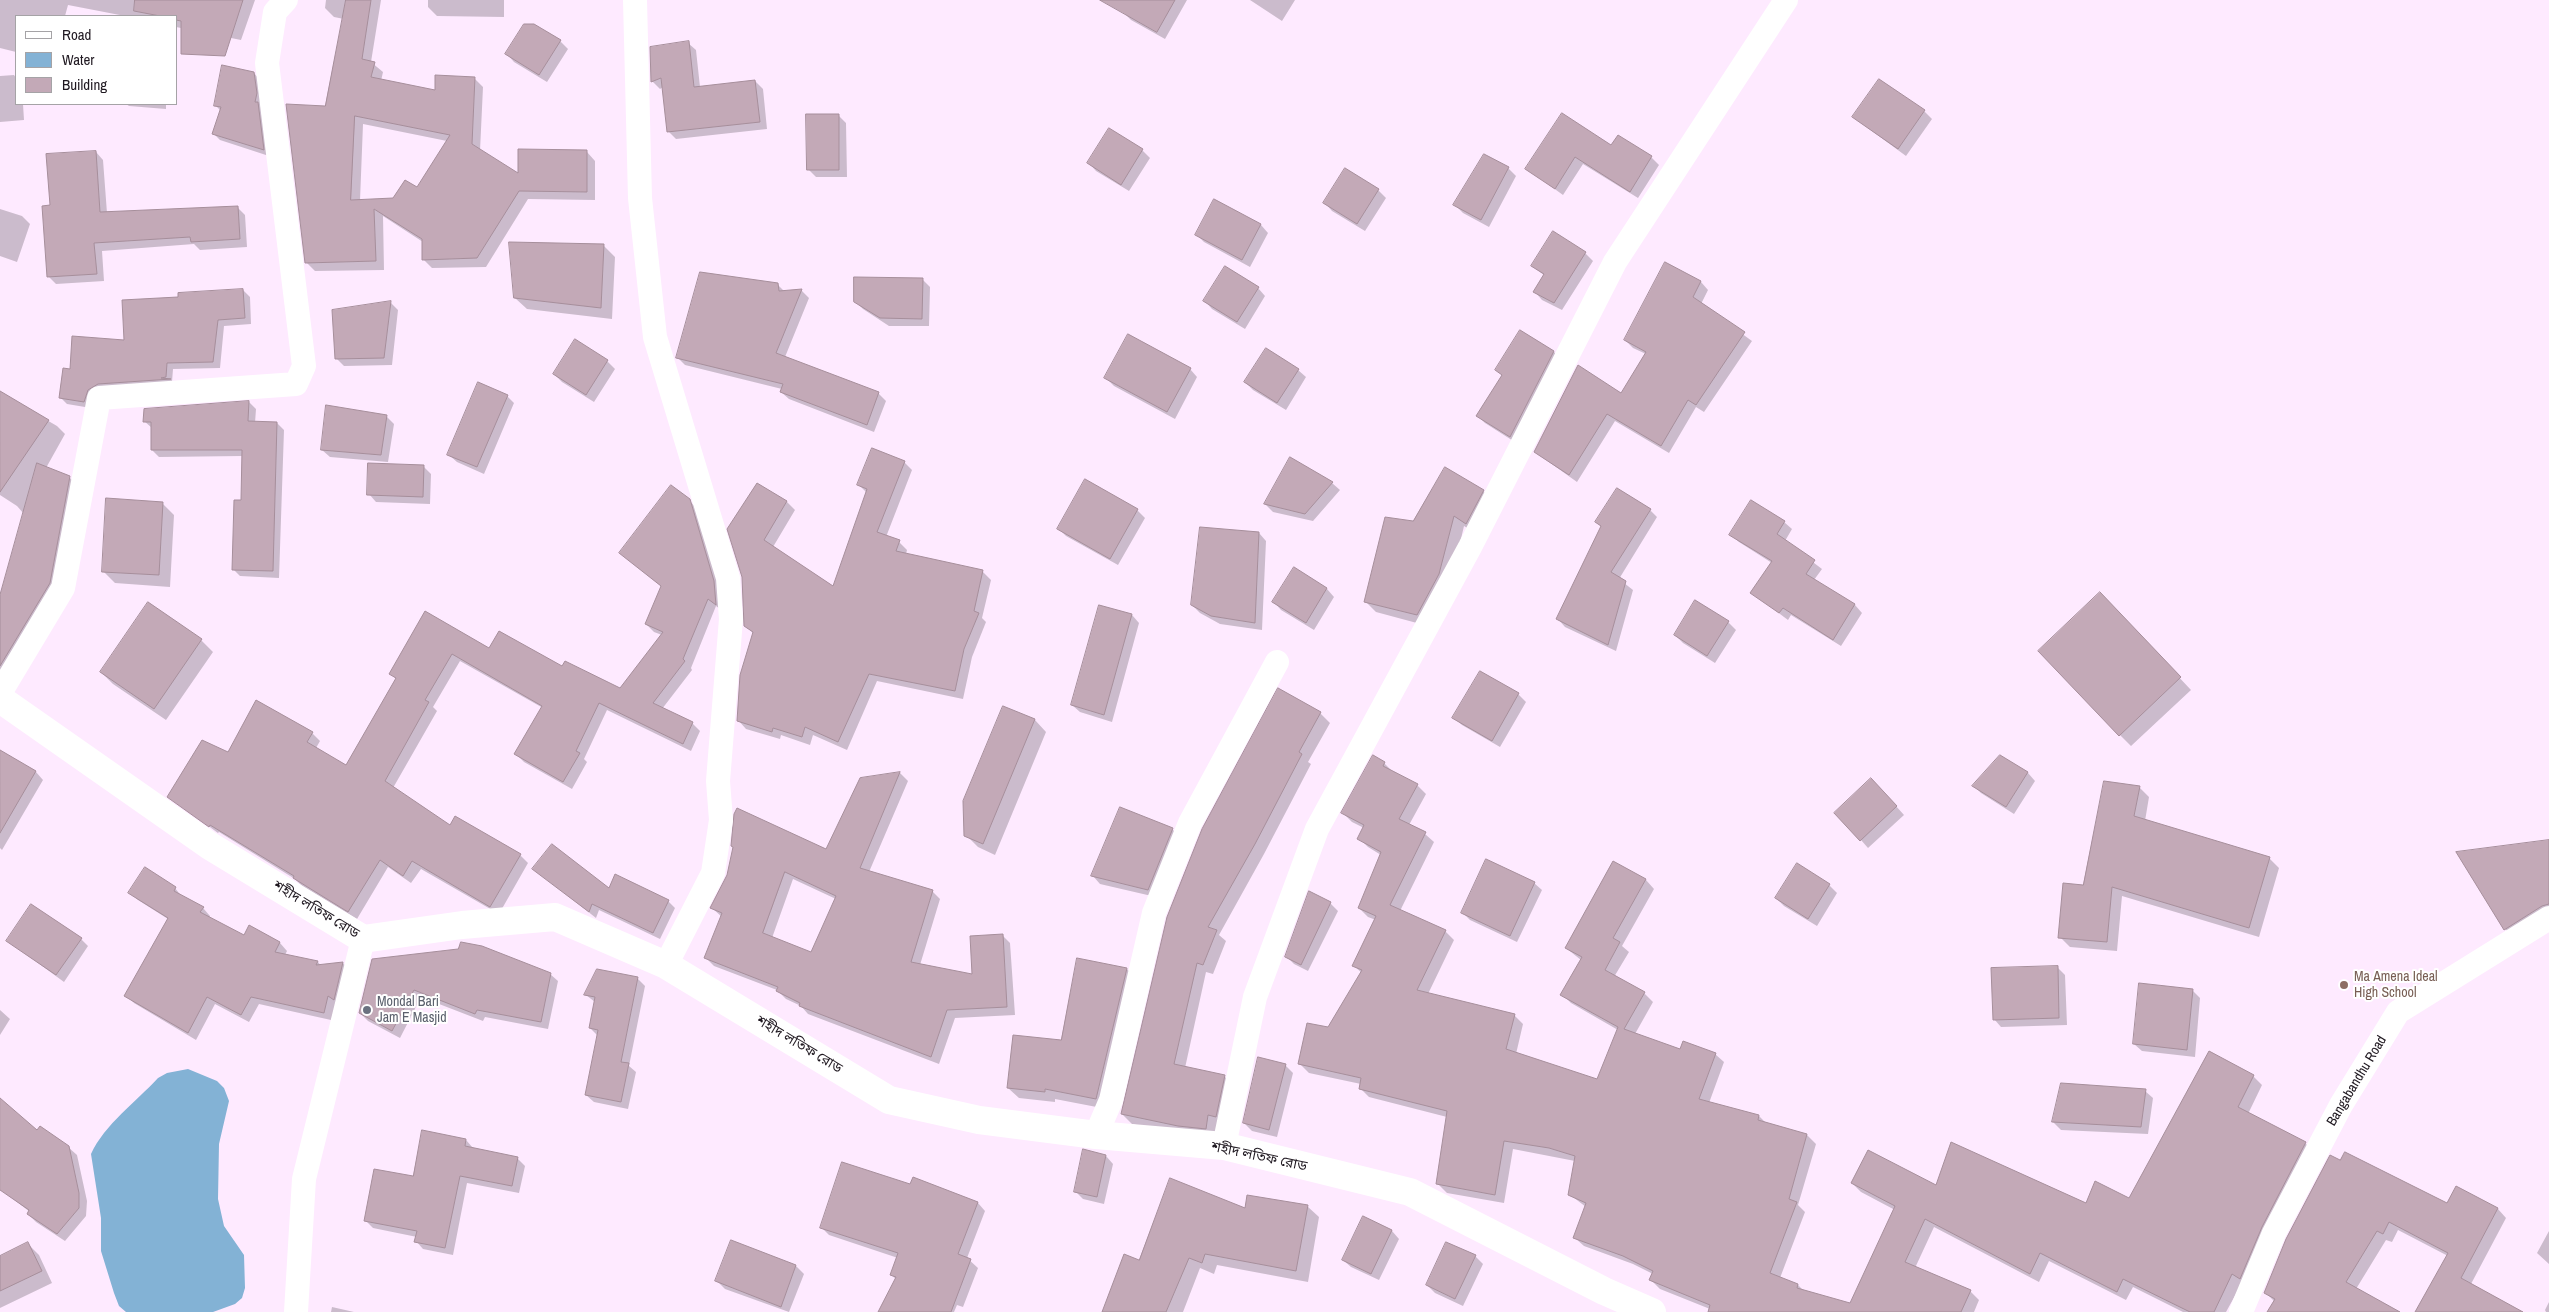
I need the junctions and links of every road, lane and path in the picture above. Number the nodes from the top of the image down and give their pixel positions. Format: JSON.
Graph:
{"nodes":[{"id":1,"x":286,"y":0,"type":"edge"},
{"id":2,"x":635,"y":0,"type":"edge"},
{"id":3,"x":1786,"y":0,"type":"edge"},
{"id":4,"x":1277,"y":662,"type":"dead end"},
{"id":5,"x":0,"y":693,"type":"edge"},
{"id":6,"x":0,"y":699,"type":"edge"},
{"id":7,"x":2549,"y":918,"type":"edge"},
{"id":8,"x":363,"y":939,"type":"junction"},
{"id":9,"x":666,"y":965,"type":"junction"},
{"id":10,"x":1096,"y":1136,"type":"junction"},
{"id":11,"x":1224,"y":1146,"type":"junction"},
{"id":12,"x":296,"y":1312,"type":"edge"},
{"id":13,"x":1652,"y":1312,"type":"edge"},
{"id":14,"x":2241,"y":1312,"type":"edge"}],
"edges":[{"from":1,"to":5,"type":"street"},
{"from":2,"to":9,"type":"street"},
{"from":3,"to":11,"type":"street"},
{"from":4,"to":10,"type":"street"},
{"from":6,"to":8,"type":"street","name":"শহীদ লতিফ রোড"},
{"from":7,"to":14,"type":"street","name":"Bangabandhu Road"},
{"from":8,"to":9,"type":"street","name":"শহীদ লতিফ রোড"},
{"from":8,"to":12,"type":"street"},
{"from":9,"to":10,"type":"street","name":"শহীদ লতিফ রোড"},
{"from":10,"to":11,"type":"street","name":"শহীদ লতিফ রোড"},
{"from":11,"to":13,"type":"street","name":"শহীদ লতিফ রোড"}]}
